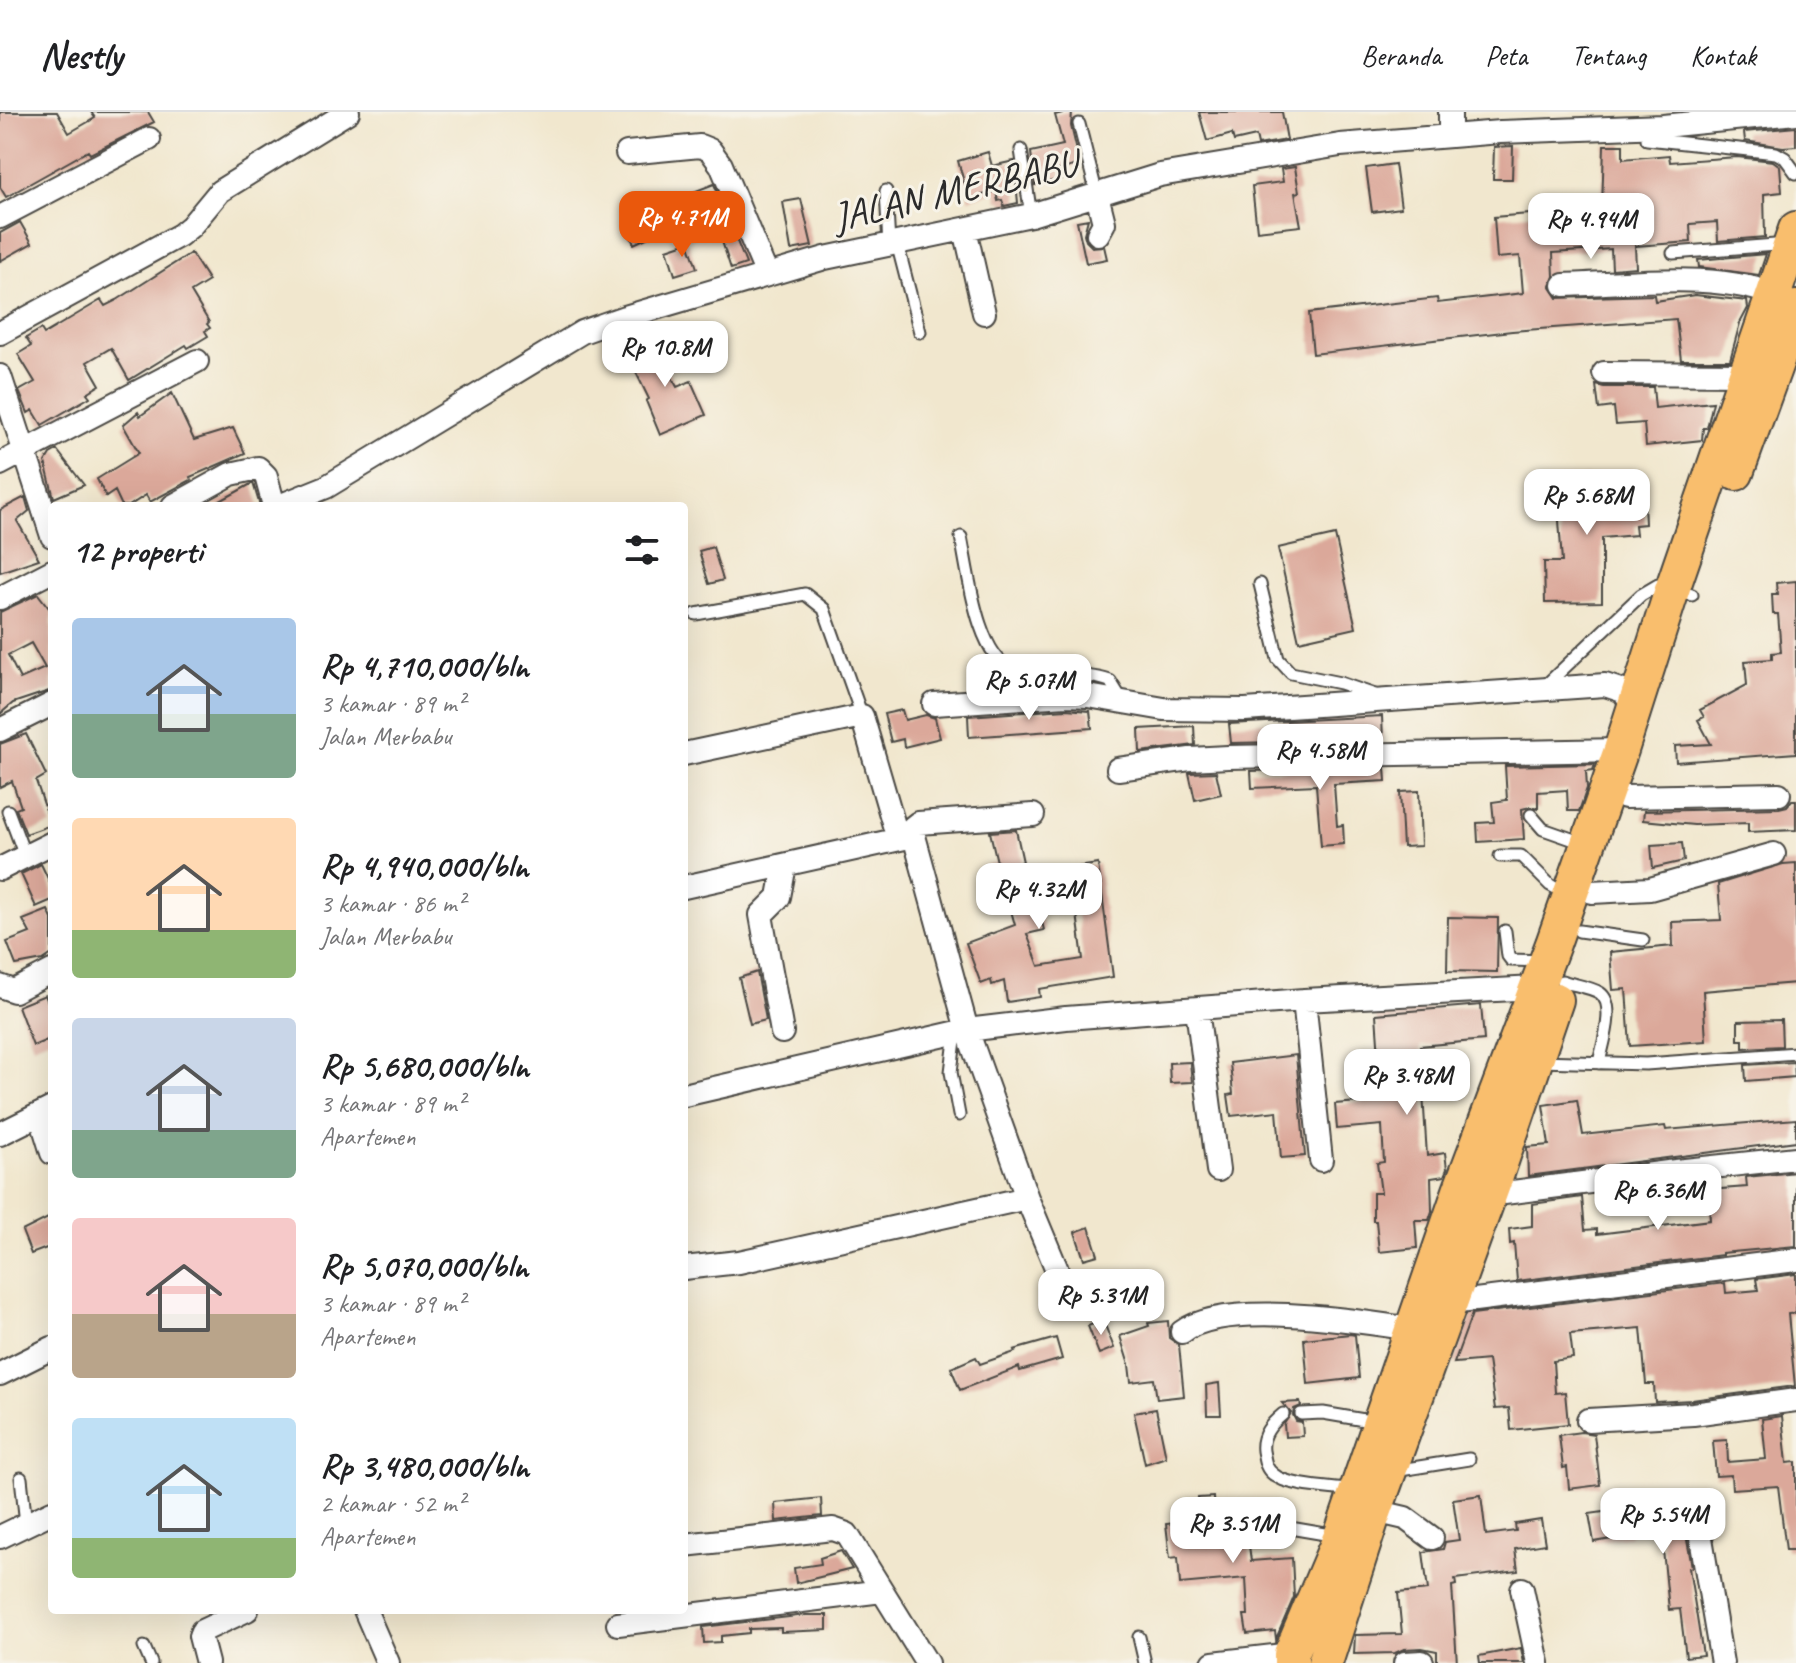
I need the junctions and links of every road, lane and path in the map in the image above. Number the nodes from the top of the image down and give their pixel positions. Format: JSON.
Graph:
{"nodes":[{"id":1,"x":348,"y":112,"type":"edge"},
{"id":2,"x":1450,"y":112,"type":"edge"},
{"id":3,"x":1796,"y":113,"type":"edge"},
{"id":4,"x":1079,"y":124,"type":"dead end"},
{"id":5,"x":1658,"y":126,"type":"edge"},
{"id":6,"x":1450,"y":136,"type":"junction"},
{"id":7,"x":149,"y":139,"type":"dead end"},
{"id":8,"x":1021,"y":150,"type":"dead end"},
{"id":9,"x":627,"y":153,"type":"dead end"},
{"id":10,"x":1796,"y":173,"type":"edge"},
{"id":11,"x":886,"y":191,"type":"dead end"},
{"id":12,"x":1097,"y":195,"type":"junction"},
{"id":13,"x":1031,"y":215,"type":"junction"},
{"id":14,"x":0,"y":217,"type":"edge"},
{"id":15,"x":965,"y":229,"type":"junction"},
{"id":16,"x":1098,"y":234,"type":"dead end"},
{"id":17,"x":1794,"y":236,"type":"edge"},
{"id":18,"x":893,"y":244,"type":"junction"},
{"id":19,"x":1673,"y":253,"type":"dead end"},
{"id":20,"x":767,"y":275,"type":"junction"},
{"id":21,"x":1564,"y":285,"type":"dead end"},
{"id":22,"x":1789,"y":301,"type":"edge"},
{"id":23,"x":984,"y":313,"type":"dead end"},
{"id":24,"x":920,"y":332,"type":"dead end"},
{"id":25,"x":0,"y":333,"type":"edge"},
{"id":26,"x":197,"y":361,"type":"dead end"},
{"id":27,"x":1604,"y":373,"type":"dead end"},
{"id":28,"x":1746,"y":374,"type":"junction"},
{"id":29,"x":0,"y":376,"type":"edge"},
{"id":30,"x":25,"y":450,"type":"junction"},
{"id":31,"x":0,"y":464,"type":"edge"},
{"id":32,"x":180,"y":502,"type":"edge"},
{"id":33,"x":275,"y":502,"type":"edge"},
{"id":34,"x":287,"y":502,"type":"edge"},
{"id":35,"x":48,"y":523,"type":"edge"},
{"id":36,"x":961,"y":537,"type":"dead end"},
{"id":37,"x":48,"y":573,"type":"edge"},
{"id":38,"x":1260,"y":584,"type":"dead end"},
{"id":39,"x":1682,"y":592,"type":"junction"},
{"id":40,"x":0,"y":598,"type":"edge"},
{"id":41,"x":696,"y":614,"type":"dead end"},
{"id":42,"x":1542,"y":689,"type":"junction"},
{"id":43,"x":1387,"y":699,"type":"junction"},
{"id":44,"x":1124,"y":703,"type":"junction"},
{"id":45,"x":934,"y":704,"type":"dead end"},
{"id":46,"x":48,"y":706,"type":"edge"},
{"id":47,"x":1635,"y":709,"type":"junction"},
{"id":48,"x":862,"y":716,"type":"junction"},
{"id":49,"x":0,"y":730,"type":"edge"},
{"id":50,"x":1621,"y":750,"type":"junction"},
{"id":51,"x":688,"y":753,"type":"edge"},
{"id":52,"x":1118,"y":769,"type":"dead end"},
{"id":53,"x":1779,"y":794,"type":"dead end"},
{"id":54,"x":1625,"y":797,"type":"junction"},
{"id":55,"x":8,"y":811,"type":"dead end"},
{"id":56,"x":1033,"y":815,"type":"dead end"},
{"id":57,"x":1531,"y":815,"type":"dead end"},
{"id":58,"x":906,"y":837,"type":"junction"},
{"id":59,"x":48,"y":845,"type":"edge"},
{"id":60,"x":1588,"y":845,"type":"junction"},
{"id":61,"x":1774,"y":854,"type":"dead end"},
{"id":62,"x":25,"y":856,"type":"junction"},
{"id":63,"x":1500,"y":856,"type":"dead end"},
{"id":64,"x":785,"y":865,"type":"junction"},
{"id":65,"x":0,"y":869,"type":"edge"},
{"id":66,"x":688,"y":886,"type":"edge"},
{"id":67,"x":1581,"y":894,"type":"junction"},
{"id":68,"x":1505,"y":931,"type":"dead end"},
{"id":69,"x":1643,"y":940,"type":"dead end"},
{"id":70,"x":1558,"y":959,"type":"junction"},
{"id":71,"x":48,"y":973,"type":"edge"},
{"id":72,"x":0,"y":986,"type":"edge"},
{"id":73,"x":1304,"y":1000,"type":"junction"},
{"id":74,"x":1197,"y":1009,"type":"junction"},
{"id":75,"x":962,"y":1031,"type":"junction"},
{"id":76,"x":782,"y":1032,"type":"dead end"},
{"id":77,"x":1796,"y":1053,"type":"edge"},
{"id":78,"x":1535,"y":1061,"type":"junction"},
{"id":79,"x":1599,"y":1063,"type":"junction"},
{"id":80,"x":688,"y":1094,"type":"edge"},
{"id":81,"x":46,"y":1111,"type":"edge"},
{"id":82,"x":959,"y":1115,"type":"dead end"},
{"id":83,"x":0,"y":1134,"type":"edge"},
{"id":84,"x":1796,"y":1158,"type":"edge"},
{"id":85,"x":1321,"y":1160,"type":"dead end"},
{"id":86,"x":1218,"y":1170,"type":"dead end"},
{"id":87,"x":1475,"y":1193,"type":"junction"},
{"id":88,"x":1027,"y":1198,"type":"junction"},
{"id":89,"x":1796,"y":1260,"type":"edge"},
{"id":90,"x":688,"y":1268,"type":"edge"},
{"id":91,"x":1137,"y":1285,"type":"dead end"},
{"id":92,"x":1451,"y":1303,"type":"junction"},
{"id":93,"x":1412,"y":1329,"type":"junction"},
{"id":94,"x":1182,"y":1332,"type":"dead end"},
{"id":95,"x":48,"y":1350,"type":"edge"},
{"id":96,"x":0,"y":1374,"type":"edge"},
{"id":97,"x":1796,"y":1400,"type":"edge"},
{"id":98,"x":1283,"y":1414,"type":"dead end"},
{"id":99,"x":1301,"y":1414,"type":"dead end"},
{"id":100,"x":1588,"y":1420,"type":"dead end"},
{"id":101,"x":1380,"y":1423,"type":"junction"},
{"id":102,"x":1469,"y":1459,"type":"dead end"},
{"id":103,"x":21,"y":1478,"type":"dead end"},
{"id":104,"x":1375,"y":1493,"type":"junction"},
{"id":105,"x":48,"y":1514,"type":"edge"},
{"id":106,"x":26,"y":1524,"type":"junction"},
{"id":107,"x":1290,"y":1528,"type":"dead end"},
{"id":108,"x":1341,"y":1536,"type":"junction"},
{"id":109,"x":0,"y":1537,"type":"edge"},
{"id":110,"x":1432,"y":1538,"type":"dead end"},
{"id":111,"x":1701,"y":1538,"type":"dead end"},
{"id":112,"x":688,"y":1545,"type":"edge"},
{"id":113,"x":1522,"y":1589,"type":"dead end"},
{"id":114,"x":882,"y":1591,"type":"junction"},
{"id":115,"x":238,"y":1614,"type":"edge"},
{"id":116,"x":367,"y":1614,"type":"edge"},
{"id":117,"x":618,"y":1624,"type":"dead end"},
{"id":118,"x":1139,"y":1637,"type":"dead end"},
{"id":119,"x":144,"y":1647,"type":"dead end"},
{"id":120,"x":1291,"y":1658,"type":"edge"},
{"id":121,"x":918,"y":1662,"type":"edge"},
{"id":122,"x":151,"y":1663,"type":"edge"},
{"id":123,"x":207,"y":1663,"type":"edge"},
{"id":124,"x":388,"y":1663,"type":"edge"},
{"id":125,"x":1145,"y":1663,"type":"edge"},
{"id":126,"x":1213,"y":1663,"type":"edge"},
{"id":127,"x":1325,"y":1663,"type":"edge"},
{"id":128,"x":1538,"y":1663,"type":"edge"},
{"id":129,"x":1722,"y":1663,"type":"edge"}],
"edges":[{"from":1,"to":25,"type":"street"},
{"from":2,"to":6,"type":"street"},
{"from":3,"to":5,"type":"street","name":"JALAN MERBABU"},
{"from":4,"to":12,"type":"lane"},
{"from":5,"to":6,"type":"street","name":"JALAN MERBABU"},
{"from":5,"to":10,"type":"lane"},
{"from":6,"to":12,"type":"street","name":"JALAN MERBABU"},
{"from":7,"to":14,"type":"street"},
{"from":8,"to":13,"type":"lane"},
{"from":9,"to":20,"type":"street"},
{"from":11,"to":18,"type":"lane"},
{"from":12,"to":13,"type":"street","name":"JALAN MERBABU"},
{"from":12,"to":16,"type":"street"},
{"from":13,"to":15,"type":"street","name":"JALAN MERBABU"},
{"from":15,"to":18,"type":"street","name":"JALAN MERBABU"},
{"from":15,"to":23,"type":"street"},
{"from":17,"to":19,"type":"lane"},
{"from":17,"to":22,"type":"main road"},
{"from":18,"to":20,"type":"street","name":"JALAN MERBABU"},
{"from":18,"to":24,"type":"lane"},
{"from":20,"to":34,"type":"street","name":"JALAN MERBABU"},
{"from":21,"to":22,"type":"street"},
{"from":22,"to":28,"type":"main road"},
{"from":22,"to":39,"type":"main road"},
{"from":26,"to":30,"type":"street"},
{"from":27,"to":28,"type":"street"},
{"from":28,"to":39,"type":"main road"},
{"from":29,"to":30,"type":"street"},
{"from":30,"to":31,"type":"street"},
{"from":30,"to":35,"type":"street"},
{"from":32,"to":33,"type":"street"},
{"from":36,"to":44,"type":"lane"},
{"from":37,"to":40,"type":"street"},
{"from":38,"to":43,"type":"lane"},
{"from":39,"to":42,"type":"lane"},
{"from":39,"to":47,"type":"main road"},
{"from":39,"to":54,"type":"main road"},
{"from":41,"to":48,"type":"lane"},
{"from":42,"to":43,"type":"street"},
{"from":42,"to":47,"type":"street"},
{"from":43,"to":44,"type":"street"},
{"from":44,"to":45,"type":"street"},
{"from":46,"to":49,"type":"street"},
{"from":47,"to":50,"type":"main road"},
{"from":48,"to":51,"type":"street"},
{"from":48,"to":58,"type":"street"},
{"from":50,"to":52,"type":"street"},
{"from":50,"to":60,"type":"main road"},
{"from":53,"to":54,"type":"street"},
{"from":54,"to":67,"type":"main road"},
{"from":55,"to":62,"type":"lane"},
{"from":56,"to":58,"type":"street"},
{"from":57,"to":60,"type":"lane"},
{"from":58,"to":64,"type":"street"},
{"from":58,"to":75,"type":"street"},
{"from":59,"to":62,"type":"street"},
{"from":60,"to":67,"type":"main road"},
{"from":61,"to":67,"type":"street"},
{"from":62,"to":65,"type":"street"},
{"from":63,"to":67,"type":"lane"},
{"from":64,"to":66,"type":"street"},
{"from":64,"to":76,"type":"street"},
{"from":67,"to":70,"type":"main road"},
{"from":68,"to":70,"type":"lane"},
{"from":69,"to":70,"type":"lane"},
{"from":70,"to":73,"type":"street"},
{"from":70,"to":78,"type":"main road"},
{"from":70,"to":79,"type":"lane"},
{"from":70,"to":87,"type":"main road"},
{"from":71,"to":72,"type":"street"},
{"from":73,"to":74,"type":"street"},
{"from":73,"to":85,"type":"street"},
{"from":74,"to":75,"type":"street"},
{"from":74,"to":86,"type":"street"},
{"from":75,"to":80,"type":"street"},
{"from":75,"to":82,"type":"lane"},
{"from":75,"to":88,"type":"street"},
{"from":77,"to":79,"type":"lane"},
{"from":78,"to":79,"type":"lane"},
{"from":78,"to":87,"type":"main road"},
{"from":81,"to":83,"type":"street"},
{"from":84,"to":87,"type":"street"},
{"from":87,"to":92,"type":"main road"},
{"from":87,"to":93,"type":"main road"},
{"from":88,"to":90,"type":"street"},
{"from":88,"to":91,"type":"street"},
{"from":89,"to":92,"type":"street"},
{"from":92,"to":104,"type":"main road"},
{"from":93,"to":94,"type":"street"},
{"from":93,"to":101,"type":"main road"},
{"from":95,"to":96,"type":"street"},
{"from":97,"to":100,"type":"street"},
{"from":98,"to":104,"type":"lane"},
{"from":99,"to":101,"type":"lane"},
{"from":101,"to":104,"type":"main road"},
{"from":102,"to":104,"type":"lane"},
{"from":103,"to":106,"type":"lane"},
{"from":104,"to":108,"type":"main road"},
{"from":104,"to":110,"type":"street"},
{"from":104,"to":127,"type":"main road"},
{"from":105,"to":106,"type":"street"},
{"from":106,"to":109,"type":"street"},
{"from":107,"to":108,"type":"lane"},
{"from":108,"to":120,"type":"main road"},
{"from":111,"to":129,"type":"street"},
{"from":112,"to":114,"type":"street"},
{"from":113,"to":128,"type":"street"},
{"from":114,"to":117,"type":"street"},
{"from":114,"to":121,"type":"street"},
{"from":115,"to":123,"type":"street"},
{"from":116,"to":124,"type":"street"},
{"from":118,"to":125,"type":"lane"},
{"from":119,"to":122,"type":"lane"},
{"from":120,"to":126,"type":"street"}]}
